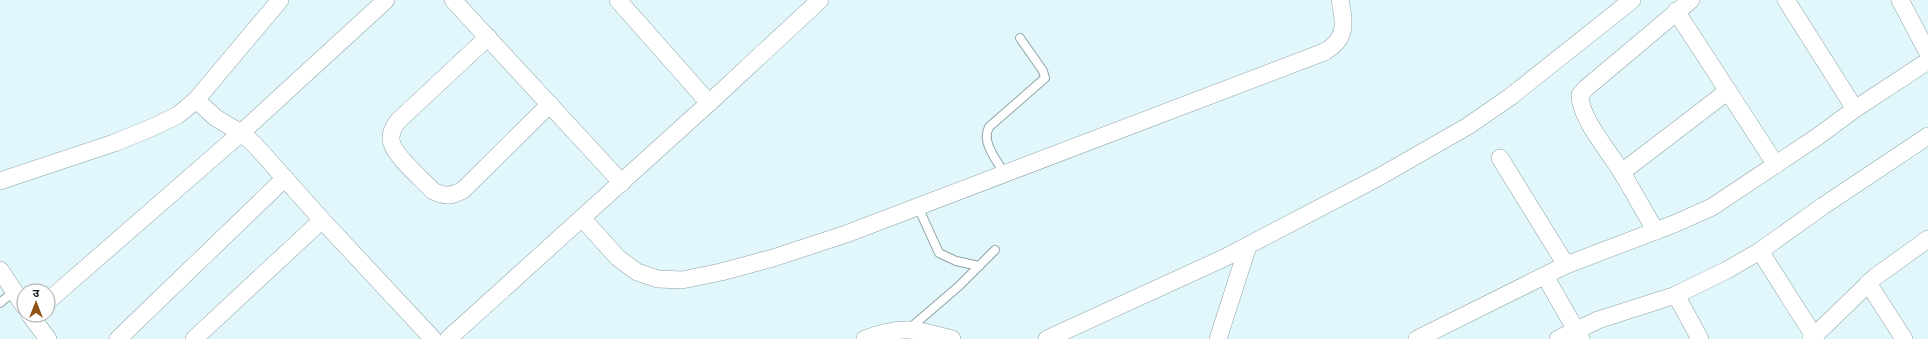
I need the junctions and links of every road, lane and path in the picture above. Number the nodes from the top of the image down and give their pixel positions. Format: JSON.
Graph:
{"nodes":[{"id":1,"x":280,"y":0,"type":"edge"},
{"id":2,"x":386,"y":0,"type":"edge"},
{"id":3,"x":453,"y":0,"type":"edge"},
{"id":4,"x":618,"y":0,"type":"edge"},
{"id":5,"x":820,"y":0,"type":"edge"},
{"id":6,"x":1340,"y":0,"type":"edge"},
{"id":7,"x":1632,"y":0,"type":"edge"},
{"id":8,"x":1691,"y":0,"type":"edge"},
{"id":9,"x":1786,"y":0,"type":"edge"},
{"id":10,"x":1900,"y":0,"type":"edge"},
{"id":11,"x":1676,"y":11,"type":"junction"},
{"id":12,"x":488,"y":37,"type":"junction"},
{"id":13,"x":1020,"y":38,"type":"dead end"},
{"id":14,"x":1928,"y":53,"type":"edge"},
{"id":15,"x":1928,"y":61,"type":"edge"},
{"id":16,"x":1728,"y":91,"type":"junction"},
{"id":17,"x":196,"y":100,"type":"junction"},
{"id":18,"x":709,"y":103,"type":"junction"},
{"id":19,"x":550,"y":104,"type":"junction"},
{"id":20,"x":1855,"y":108,"type":"junction"},
{"id":21,"x":241,"y":133,"type":"junction"},
{"id":22,"x":1928,"y":136,"type":"edge"},
{"id":23,"x":1500,"y":158,"type":"dead end"},
{"id":24,"x":1776,"y":165,"type":"junction"},
{"id":25,"x":1622,"y":172,"type":"junction"},
{"id":26,"x":1004,"y":173,"type":"junction"},
{"id":27,"x":285,"y":178,"type":"junction"},
{"id":28,"x":0,"y":181,"type":"edge"},
{"id":29,"x":622,"y":183,"type":"junction"},
{"id":30,"x":918,"y":207,"type":"junction"},
{"id":31,"x":582,"y":218,"type":"junction"},
{"id":32,"x":322,"y":220,"type":"junction"},
{"id":33,"x":1656,"y":231,"type":"junction"},
{"id":34,"x":1928,"y":239,"type":"edge"},
{"id":35,"x":1248,"y":246,"type":"junction"},
{"id":36,"x":995,"y":250,"type":"dead end"},
{"id":37,"x":1760,"y":251,"type":"junction"},
{"id":38,"x":1566,"y":265,"type":"junction"},
{"id":39,"x":979,"y":266,"type":"junction"},
{"id":40,"x":0,"y":270,"type":"edge"},
{"id":41,"x":1548,"y":282,"type":"junction"},
{"id":42,"x":1868,"y":283,"type":"junction"},
{"id":43,"x":14,"y":291,"type":"junction"},
{"id":44,"x":16,"y":294,"type":"edge"},
{"id":45,"x":56,"y":294,"type":"edge"},
{"id":46,"x":1676,"y":295,"type":"junction"},
{"id":47,"x":0,"y":303,"type":"edge"},
{"id":48,"x":36,"y":323,"type":"edge"},
{"id":49,"x":909,"y":328,"type":"junction"},
{"id":50,"x":1575,"y":329,"type":"edge"},
{"id":51,"x":1812,"y":338,"type":"edge"},
{"id":52,"x":48,"y":339,"type":"edge"},
{"id":53,"x":118,"y":339,"type":"edge"},
{"id":54,"x":194,"y":339,"type":"edge"},
{"id":55,"x":433,"y":339,"type":"edge"},
{"id":56,"x":448,"y":339,"type":"edge"},
{"id":57,"x":865,"y":339,"type":"edge"},
{"id":58,"x":952,"y":339,"type":"edge"},
{"id":59,"x":1047,"y":339,"type":"edge"},
{"id":60,"x":1218,"y":339,"type":"edge"},
{"id":61,"x":1417,"y":339,"type":"edge"},
{"id":62,"x":1558,"y":339,"type":"edge"},
{"id":63,"x":1700,"y":339,"type":"edge"},
{"id":64,"x":1904,"y":339,"type":"edge"}],
"edges":[{"from":1,"to":17,"type":"street"},
{"from":2,"to":21,"type":"street"},
{"from":3,"to":12,"type":"street"},
{"from":4,"to":18,"type":"street"},
{"from":5,"to":18,"type":"street"},
{"from":6,"to":26,"type":"street"},
{"from":7,"to":35,"type":"street"},
{"from":8,"to":11,"type":"street"},
{"from":9,"to":20,"type":"street"},
{"from":10,"to":14,"type":"street"},
{"from":11,"to":16,"type":"street"},
{"from":11,"to":25,"type":"street"},
{"from":12,"to":19,"type":"street"},
{"from":12,"to":19,"type":"street"},
{"from":13,"to":26,"type":"lane"},
{"from":15,"to":20,"type":"street"},
{"from":16,"to":24,"type":"street"},
{"from":16,"to":25,"type":"street"},
{"from":17,"to":21,"type":"street"},
{"from":17,"to":28,"type":"street"},
{"from":18,"to":29,"type":"street"},
{"from":19,"to":29,"type":"street"},
{"from":20,"to":24,"type":"street"},
{"from":21,"to":27,"type":"street"},
{"from":21,"to":45,"type":"street"},
{"from":22,"to":37,"type":"street"},
{"from":23,"to":38,"type":"street"},
{"from":24,"to":33,"type":"street"},
{"from":25,"to":33,"type":"street"},
{"from":26,"to":30,"type":"street"},
{"from":27,"to":32,"type":"street"},
{"from":27,"to":53,"type":"street"},
{"from":29,"to":31,"type":"street"},
{"from":30,"to":31,"type":"street"},
{"from":30,"to":39,"type":"lane"},
{"from":31,"to":56,"type":"street"},
{"from":32,"to":54,"type":"street"},
{"from":32,"to":55,"type":"street"},
{"from":33,"to":38,"type":"street"},
{"from":34,"to":42,"type":"street"},
{"from":35,"to":59,"type":"street"},
{"from":35,"to":60,"type":"street"},
{"from":36,"to":39,"type":"lane"},
{"from":37,"to":46,"type":"street"},
{"from":37,"to":51,"type":"street"},
{"from":38,"to":41,"type":"street"},
{"from":39,"to":49,"type":"lane"},
{"from":40,"to":43,"type":"street"},
{"from":41,"to":50,"type":"street"},
{"from":41,"to":61,"type":"street"},
{"from":42,"to":51,"type":"street"},
{"from":42,"to":64,"type":"street"},
{"from":43,"to":44,"type":"street"},
{"from":43,"to":47,"type":"lane"},
{"from":46,"to":50,"type":"street"},
{"from":46,"to":63,"type":"street"},
{"from":48,"to":52,"type":"street"},
{"from":49,"to":57,"type":"street"},
{"from":49,"to":58,"type":"street"},
{"from":50,"to":62,"type":"street"}]}
